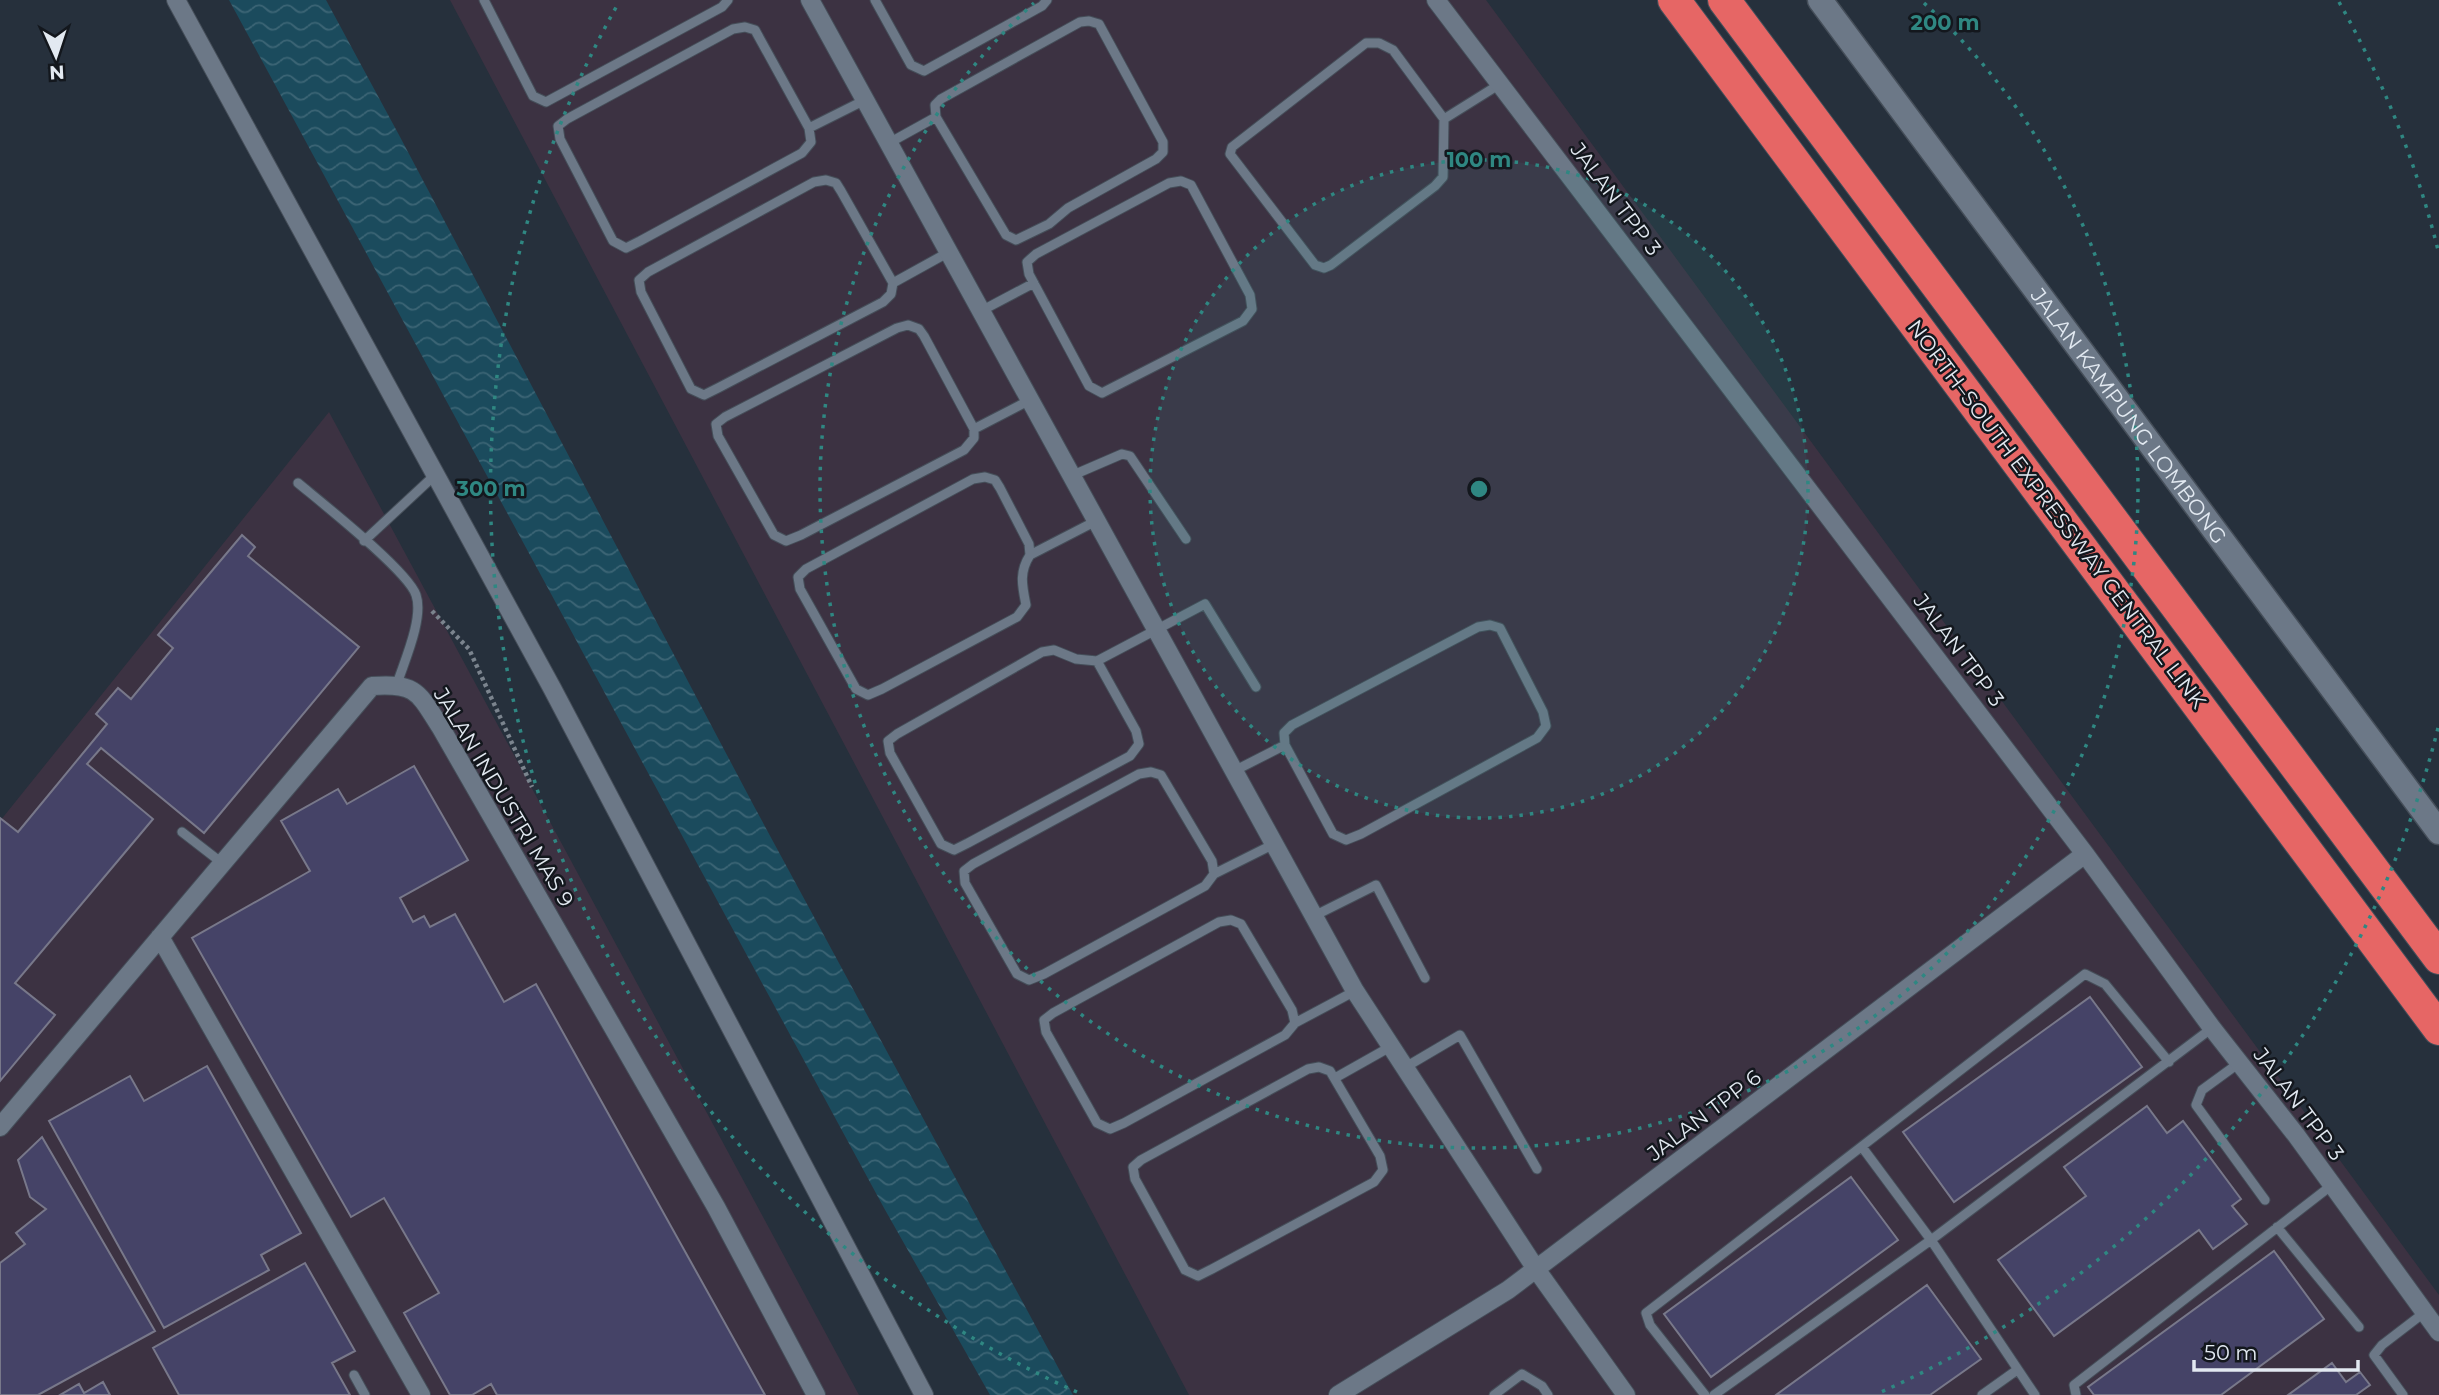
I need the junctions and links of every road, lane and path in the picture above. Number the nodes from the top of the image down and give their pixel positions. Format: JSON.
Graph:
{"nodes":[{"id":1,"x":176,"y":0,"type":"edge"},
{"id":2,"x":484,"y":0,"type":"edge"},
{"id":3,"x":728,"y":0,"type":"edge"},
{"id":4,"x":810,"y":0,"type":"edge"},
{"id":5,"x":875,"y":0,"type":"edge"},
{"id":6,"x":1047,"y":0,"type":"edge"},
{"id":7,"x":1436,"y":0,"type":"edge"},
{"id":8,"x":1674,"y":0,"type":"edge"},
{"id":9,"x":1724,"y":0,"type":"edge"},
{"id":10,"x":1820,"y":0,"type":"edge"},
{"id":11,"x":1500,"y":84,"type":"junction"},
{"id":12,"x":865,"y":100,"type":"junction"},
{"id":13,"x":936,"y":117,"type":"junction"},
{"id":14,"x":1444,"y":119,"type":"junction"},
{"id":15,"x":809,"y":128,"type":"junction"},
{"id":16,"x":888,"y":143,"type":"junction"},
{"id":17,"x":949,"y":252,"type":"junction"},
{"id":18,"x":892,"y":282,"type":"junction"},
{"id":19,"x":1034,"y":284,"type":"junction"},
{"id":20,"x":981,"y":311,"type":"junction"},
{"id":21,"x":1030,"y":400,"type":"junction"},
{"id":22,"x":974,"y":429,"type":"junction"},
{"id":23,"x":435,"y":475,"type":"junction"},
{"id":24,"x":1071,"y":475,"type":"junction"},
{"id":25,"x":298,"y":483,"type":"dead end"},
{"id":26,"x":1096,"y":521,"type":"junction"},
{"id":27,"x":1186,"y":539,"type":"dead end"},
{"id":28,"x":364,"y":541,"type":"junction"},
{"id":29,"x":1030,"y":555,"type":"junction"},
{"id":30,"x":417,"y":596,"type":"junction"},
{"id":31,"x":1156,"y":629,"type":"junction"},
{"id":32,"x":1097,"y":661,"type":"junction"},
{"id":33,"x":397,"y":684,"type":"junction"},
{"id":34,"x":1256,"y":687,"type":"dead end"},
{"id":35,"x":1285,"y":745,"type":"junction"},
{"id":36,"x":1234,"y":771,"type":"junction"},
{"id":37,"x":532,"y":787,"type":"dead end"},
{"id":38,"x":182,"y":832,"type":"dead end"},
{"id":39,"x":2439,"y":832,"type":"edge"},
{"id":40,"x":1274,"y":844,"type":"junction"},
{"id":41,"x":2085,"y":854,"type":"junction"},
{"id":42,"x":222,"y":863,"type":"junction"},
{"id":43,"x":1214,"y":874,"type":"junction"},
{"id":44,"x":1314,"y":916,"type":"junction"},
{"id":45,"x":160,"y":937,"type":"junction"},
{"id":46,"x":2439,"y":958,"type":"edge"},
{"id":47,"x":1425,"y":978,"type":"dead end"},
{"id":48,"x":1355,"y":991,"type":"junction"},
{"id":49,"x":1295,"y":1023,"type":"junction"},
{"id":50,"x":2212,"y":1028,"type":"junction"},
{"id":51,"x":2439,"y":1028,"type":"edge"},
{"id":52,"x":1390,"y":1046,"type":"junction"},
{"id":53,"x":2169,"y":1062,"type":"junction"},
{"id":54,"x":2239,"y":1063,"type":"junction"},
{"id":55,"x":1404,"y":1068,"type":"junction"},
{"id":56,"x":1335,"y":1078,"type":"junction"},
{"id":57,"x":0,"y":1127,"type":"edge"},
{"id":58,"x":1862,"y":1147,"type":"junction"},
{"id":59,"x":1537,"y":1169,"type":"dead end"},
{"id":60,"x":2332,"y":1185,"type":"junction"},
{"id":61,"x":2265,"y":1200,"type":"dead end"},
{"id":62,"x":2277,"y":1227,"type":"junction"},
{"id":63,"x":1931,"y":1240,"type":"junction"},
{"id":64,"x":1536,"y":1269,"type":"junction"},
{"id":65,"x":2425,"y":1312,"type":"junction"},
{"id":66,"x":2359,"y":1327,"type":"dead end"},
{"id":67,"x":2439,"y":1332,"type":"edge"},
{"id":68,"x":2017,"y":1370,"type":"junction"},
{"id":69,"x":355,"y":1375,"type":"dead end"},
{"id":70,"x":365,"y":1395,"type":"edge"},
{"id":71,"x":421,"y":1395,"type":"edge"},
{"id":72,"x":816,"y":1395,"type":"edge"},
{"id":73,"x":923,"y":1395,"type":"edge"},
{"id":74,"x":1338,"y":1395,"type":"edge"},
{"id":75,"x":1494,"y":1395,"type":"edge"},
{"id":76,"x":1549,"y":1395,"type":"edge"},
{"id":77,"x":1626,"y":1395,"type":"edge"},
{"id":78,"x":1705,"y":1395,"type":"edge"},
{"id":79,"x":1714,"y":1395,"type":"edge"},
{"id":80,"x":1982,"y":1395,"type":"edge"},
{"id":81,"x":2035,"y":1395,"type":"edge"},
{"id":82,"x":2076,"y":1395,"type":"edge"},
{"id":83,"x":2403,"y":1395,"type":"edge"}],
"edges":[{"from":1,"to":23,"type":"street"},
{"from":2,"to":3,"type":"lane"},
{"from":4,"to":12,"type":"street"},
{"from":5,"to":6,"type":"lane"},
{"from":7,"to":11,"type":"street","name":"JALAN TPP 3"},
{"from":8,"to":51,"type":"highway","name":"NORTH–SOUTH EXPRESSWAY CENTRAL LINK"},
{"from":9,"to":46,"type":"highway","name":"NORTH–SOUTH EXPRESSWAY CENTRAL LINK"},
{"from":10,"to":39,"type":"street","name":"JALAN KAMPUNG LOMBONG"},
{"from":11,"to":14,"type":"lane"},
{"from":11,"to":41,"type":"street","name":"JALAN TPP 3"},
{"from":12,"to":15,"type":"lane"},
{"from":12,"to":16,"type":"street"},
{"from":13,"to":13,"type":"lane"},
{"from":13,"to":16,"type":"lane"},
{"from":14,"to":14,"type":"lane"},
{"from":15,"to":15,"type":"lane"},
{"from":16,"to":17,"type":"street"},
{"from":17,"to":18,"type":"lane"},
{"from":17,"to":20,"type":"street"},
{"from":18,"to":18,"type":"lane"},
{"from":19,"to":19,"type":"lane"},
{"from":19,"to":20,"type":"lane"},
{"from":20,"to":21,"type":"street"},
{"from":21,"to":22,"type":"lane"},
{"from":21,"to":24,"type":"street"},
{"from":22,"to":22,"type":"lane"},
{"from":23,"to":28,"type":"lane"},
{"from":23,"to":73,"type":"street"},
{"from":24,"to":26,"type":"street"},
{"from":24,"to":27,"type":"lane"},
{"from":25,"to":28,"type":"lane"},
{"from":26,"to":29,"type":"lane"},
{"from":26,"to":31,"type":"street"},
{"from":28,"to":30,"type":"lane"},
{"from":29,"to":29,"type":"lane"},
{"from":30,"to":33,"type":"lane"},
{"from":30,"to":37,"type":"path"},
{"from":31,"to":32,"type":"lane"},
{"from":31,"to":34,"type":"lane"},
{"from":31,"to":36,"type":"street"},
{"from":32,"to":32,"type":"lane"},
{"from":33,"to":42,"type":"street"},
{"from":33,"to":72,"type":"street","name":"JALAN INDUSTRI MAS 9"},
{"from":35,"to":35,"type":"lane"},
{"from":35,"to":36,"type":"lane"},
{"from":36,"to":40,"type":"street"},
{"from":38,"to":42,"type":"lane"},
{"from":40,"to":43,"type":"lane"},
{"from":40,"to":44,"type":"street"},
{"from":41,"to":50,"type":"street","name":"JALAN TPP 3"},
{"from":41,"to":64,"type":"street","name":"JALAN TPP 6"},
{"from":42,"to":45,"type":"street"},
{"from":43,"to":43,"type":"lane"},
{"from":44,"to":47,"type":"lane"},
{"from":44,"to":48,"type":"street"},
{"from":45,"to":57,"type":"street"},
{"from":45,"to":71,"type":"street"},
{"from":48,"to":49,"type":"lane"},
{"from":48,"to":52,"type":"street"},
{"from":49,"to":49,"type":"lane"},
{"from":50,"to":53,"type":"lane"},
{"from":50,"to":54,"type":"street","name":"JALAN TPP 3"},
{"from":52,"to":55,"type":"street"},
{"from":52,"to":56,"type":"lane"},
{"from":53,"to":58,"type":"lane"},
{"from":53,"to":63,"type":"lane"},
{"from":54,"to":60,"type":"street","name":"JALAN TPP 3"},
{"from":54,"to":61,"type":"lane"},
{"from":55,"to":59,"type":"lane"},
{"from":55,"to":64,"type":"street"},
{"from":56,"to":56,"type":"lane"},
{"from":58,"to":63,"type":"lane"},
{"from":58,"to":78,"type":"lane"},
{"from":60,"to":62,"type":"lane"},
{"from":60,"to":65,"type":"street","name":"JALAN TPP 3"},
{"from":62,"to":66,"type":"lane"},
{"from":62,"to":82,"type":"lane"},
{"from":63,"to":68,"type":"lane"},
{"from":63,"to":79,"type":"lane"},
{"from":64,"to":74,"type":"street","name":"JALAN TPP 6"},
{"from":64,"to":77,"type":"street"},
{"from":65,"to":67,"type":"street","name":"JALAN TPP 3"},
{"from":65,"to":83,"type":"lane"},
{"from":68,"to":80,"type":"lane"},
{"from":68,"to":81,"type":"lane"},
{"from":69,"to":70,"type":"lane"},
{"from":75,"to":76,"type":"lane"}]}
